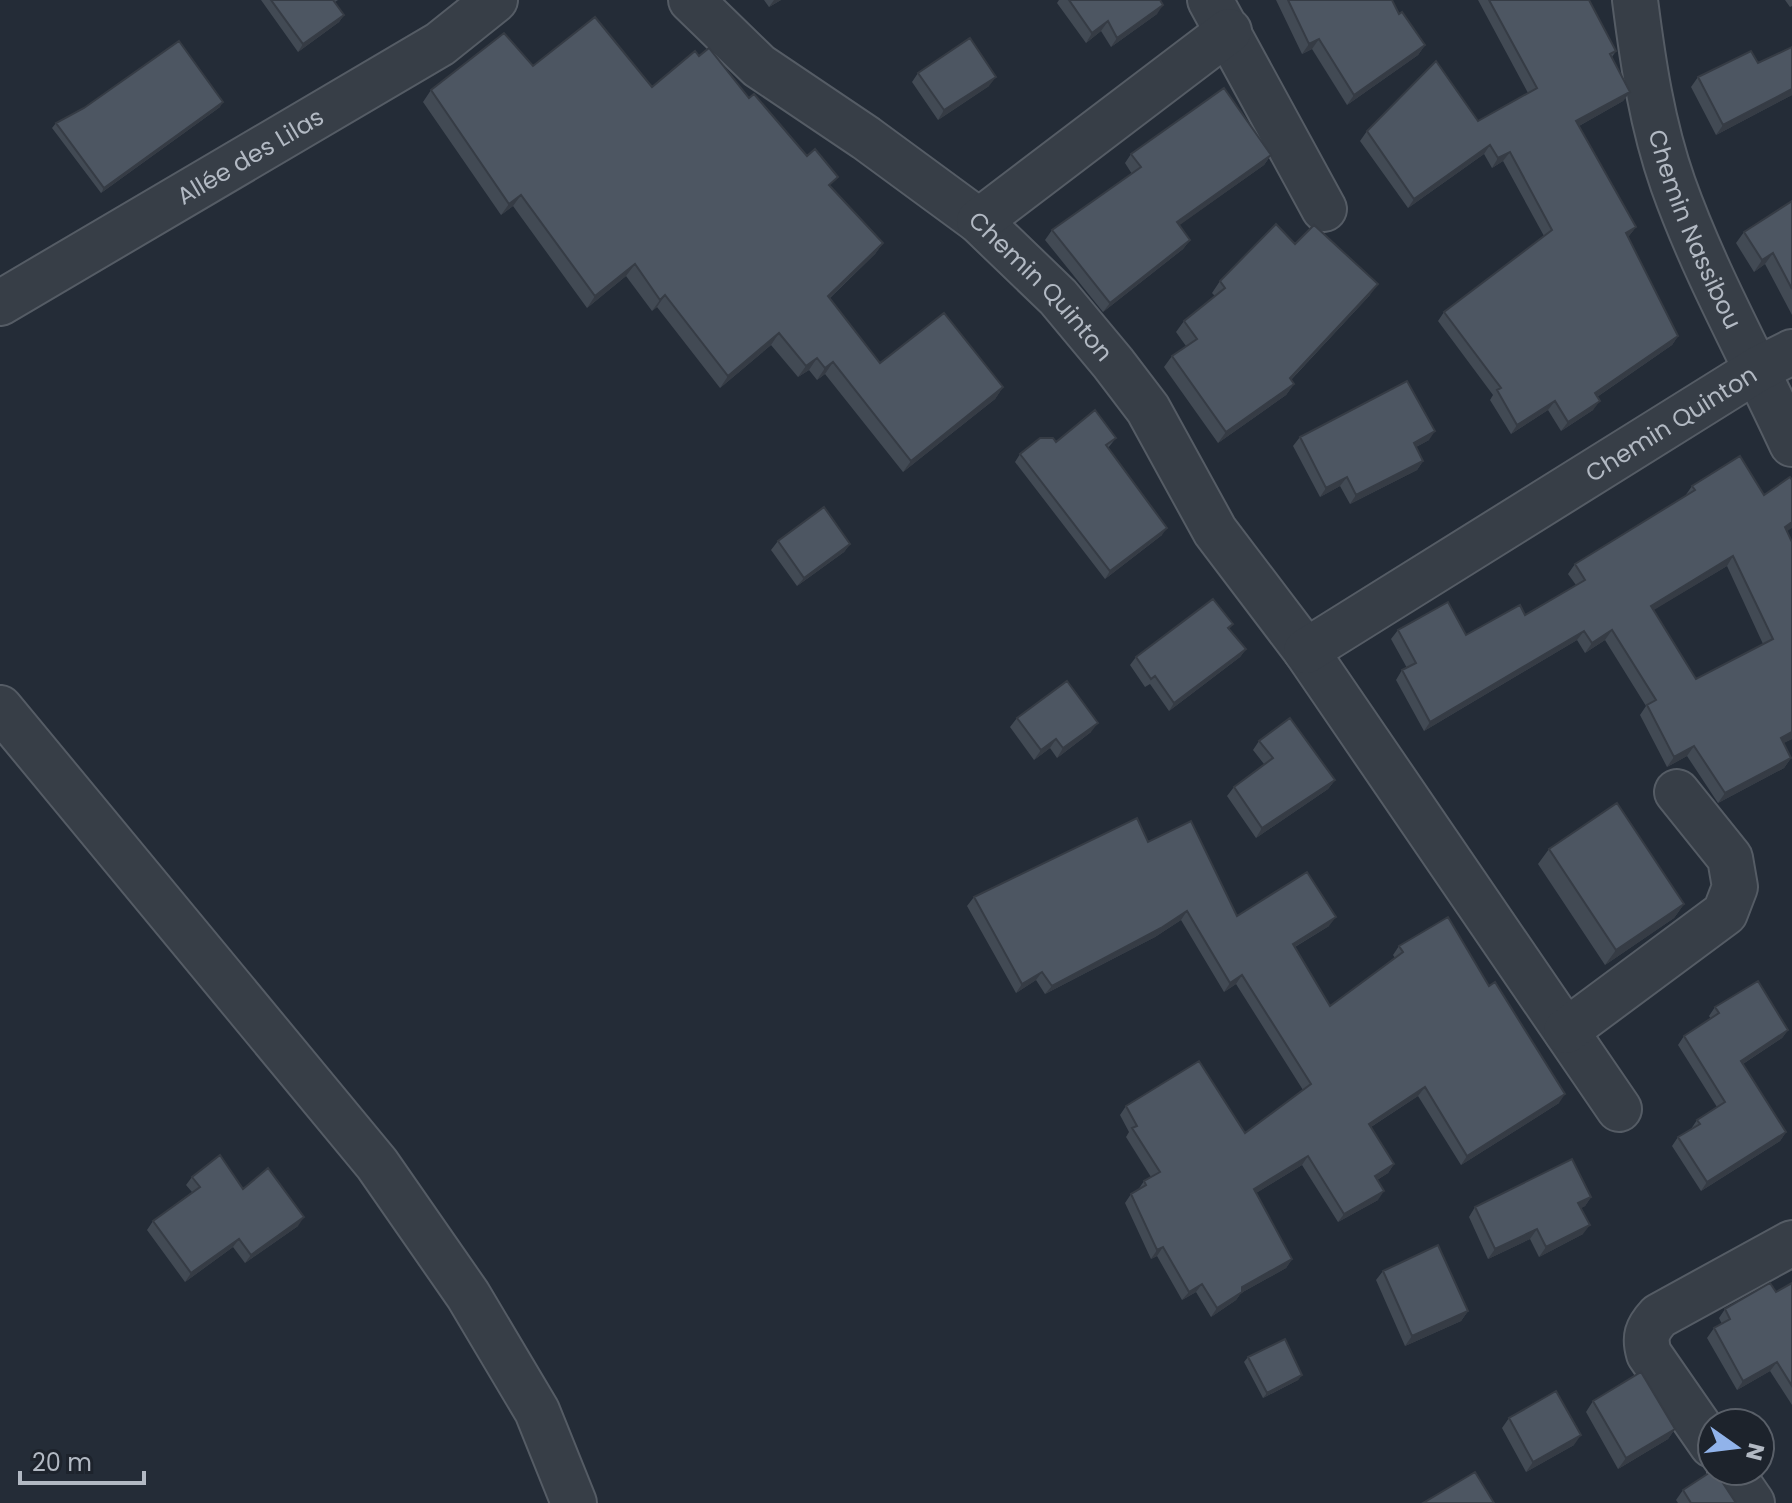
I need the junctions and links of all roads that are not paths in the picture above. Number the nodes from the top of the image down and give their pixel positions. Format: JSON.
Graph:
{"nodes":[{"id":1,"x":495,"y":0,"type":"edge"},
{"id":2,"x":691,"y":0,"type":"edge"},
{"id":3,"x":1635,"y":0,"type":"edge"},
{"id":4,"x":1219,"y":16,"type":"edge"},
{"id":5,"x":1324,"y":209,"type":"dead end"},
{"id":6,"x":979,"y":221,"type":"junction"},
{"id":7,"x":0,"y":303,"type":"edge"},
{"id":8,"x":1775,"y":360,"type":"edge"},
{"id":9,"x":1792,"y":444,"type":"edge"},
{"id":10,"x":1306,"y":651,"type":"junction"},
{"id":11,"x":0,"y":708,"type":"edge"},
{"id":12,"x":1677,"y":792,"type":"dead end"},
{"id":13,"x":1566,"y":1031,"type":"junction"},
{"id":14,"x":1619,"y":1109,"type":"dead end"},
{"id":15,"x":1792,"y":1243,"type":"edge"},
{"id":16,"x":1696,"y":1422,"type":"edge"},
{"id":17,"x":574,"y":1503,"type":"edge"}],
"edges":[{"from":1,"to":7,"type":"street","name":"Allée des Lilas"},
{"from":2,"to":6,"type":"street","name":"Chemin Quinton"},
{"from":3,"to":8,"type":"street","name":"Chemin Nassibou"},
{"from":4,"to":5,"type":"street"},
{"from":4,"to":6,"type":"street"},
{"from":6,"to":10,"type":"street","name":"Chemin Quinton"},
{"from":8,"to":9,"type":"street","name":"Chemin Nassibou"},
{"from":8,"to":10,"type":"street","name":"Chemin Quinton"},
{"from":10,"to":13,"type":"street","name":"Chemin Quinton"},
{"from":11,"to":17,"type":"street"},
{"from":12,"to":13,"type":"street"},
{"from":13,"to":14,"type":"street","name":"Chemin Quinton"},
{"from":15,"to":16,"type":"street"}]}
